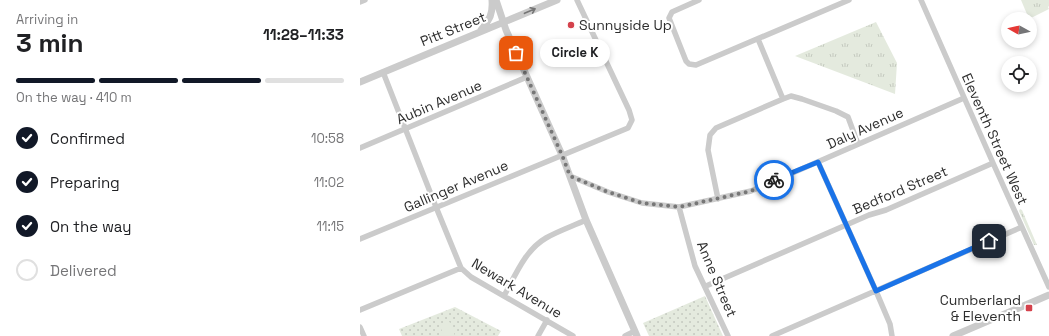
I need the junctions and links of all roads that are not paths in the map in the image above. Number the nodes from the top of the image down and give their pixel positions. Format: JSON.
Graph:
{"nodes":[{"id":1,"x":365,"y":0,"type":"edge"},
{"id":2,"x":492,"y":0,"type":"edge"},
{"id":3,"x":496,"y":0,"type":"edge"},
{"id":4,"x":557,"y":0,"type":"edge"},
{"id":5,"x":577,"y":0,"type":"edge"},
{"id":6,"x":699,"y":0,"type":"edge"},
{"id":7,"x":849,"y":0,"type":"edge"},
{"id":8,"x":921,"y":0,"type":"edge"},
{"id":9,"x":360,"y":2,"type":"edge"},
{"id":10,"x":503,"y":23,"type":"junction"},
{"id":11,"x":481,"y":31,"type":"junction"},
{"id":12,"x":758,"y":39,"type":"junction"},
{"id":13,"x":383,"y":72,"type":"junction"},
{"id":14,"x":527,"y":77,"type":"junction"},
{"id":15,"x":360,"y":82,"type":"edge"},
{"id":16,"x":964,"y":98,"type":"junction"},
{"id":17,"x":783,"y":99,"type":"junction"},
{"id":18,"x":406,"y":129,"type":"junction"},
{"id":19,"x":858,"y":144,"type":"junction"},
{"id":20,"x":360,"y":148,"type":"edge"},
{"id":21,"x":562,"y":155,"type":"junction"},
{"id":22,"x":818,"y":162,"type":"junction"},
{"id":23,"x":992,"y":163,"type":"junction"},
{"id":24,"x":570,"y":176,"type":"junction"},
{"id":25,"x":718,"y":199,"type":"junction"},
{"id":26,"x":436,"y":207,"type":"junction"},
{"id":27,"x":679,"y":207,"type":"junction"},
{"id":28,"x":586,"y":220,"type":"junction"},
{"id":29,"x":846,"y":225,"type":"junction"},
{"id":30,"x":1022,"y":227,"type":"junction"},
{"id":31,"x":360,"y":239,"type":"edge"},
{"id":32,"x":461,"y":268,"type":"junction"},
{"id":33,"x":706,"y":286,"type":"junction"},
{"id":34,"x":1049,"y":286,"type":"edge"},
{"id":35,"x":876,"y":291,"type":"junction"},
{"id":36,"x":1049,"y":295,"type":"edge"},
{"id":37,"x":504,"y":296,"type":"junction"},
{"id":38,"x":360,"y":310,"type":"edge"},
{"id":39,"x":547,"y":320,"type":"junction"},
{"id":40,"x":360,"y":328,"type":"edge"},
{"id":41,"x":636,"y":334,"type":"edge"},
{"id":42,"x":364,"y":336,"type":"edge"},
{"id":43,"x":538,"y":336,"type":"edge"},
{"id":44,"x":573,"y":336,"type":"edge"},
{"id":45,"x":625,"y":336,"type":"edge"},
{"id":46,"x":728,"y":336,"type":"edge"},
{"id":47,"x":772,"y":336,"type":"edge"},
{"id":48,"x":892,"y":336,"type":"edge"},
{"id":49,"x":953,"y":336,"type":"edge"}],
"edges":[{"from":1,"to":9,"type":"street"},
{"from":2,"to":11,"type":"street"},
{"from":3,"to":10,"type":"street"},
{"from":10,"to":4,"type":"street","name":"Pitt Street","one_way":true},
{"from":5,"to":21,"type":"street","name":"Gallinger Avenue"},
{"from":6,"to":12,"type":"street"},
{"from":7,"to":12,"type":"street"},
{"from":8,"to":16,"type":"street","name":"Eleventh Street West"},
{"from":10,"to":11,"type":"street","name":"Pitt Street"},
{"from":10,"to":14,"type":"street"},
{"from":11,"to":13,"type":"street","name":"Pitt Street"},
{"from":12,"to":17,"type":"street"},
{"from":13,"to":15,"type":"street","name":"Pitt Street"},
{"from":13,"to":18,"type":"street"},
{"from":14,"to":18,"type":"street","name":"Aubin Avenue"},
{"from":14,"to":21,"type":"street"},
{"from":16,"to":19,"type":"street","name":"Daly Avenue"},
{"from":16,"to":23,"type":"street","name":"Eleventh Street West"},
{"from":17,"to":19,"type":"street"},
{"from":17,"to":25,"type":"street"},
{"from":18,"to":20,"type":"street","name":"Aubin Avenue"},
{"from":18,"to":26,"type":"street"},
{"from":19,"to":22,"type":"street","name":"Daly Avenue"},
{"from":21,"to":24,"type":"street"},
{"from":21,"to":26,"type":"street","name":"Gallinger Avenue"},
{"from":22,"to":25,"type":"street","name":"Daly Avenue"},
{"from":22,"to":29,"type":"street"},
{"from":23,"to":29,"type":"street","name":"Bedford Street"},
{"from":23,"to":30,"type":"street","name":"Eleventh Street West"},
{"from":24,"to":27,"type":"street","name":"Daly Avenue"},
{"from":24,"to":28,"type":"street"},
{"from":25,"to":27,"type":"street","name":"Daly Avenue"},
{"from":26,"to":31,"type":"street","name":"Gallinger Avenue"},
{"from":26,"to":32,"type":"street"},
{"from":27,"to":33,"type":"street","name":"Anne Street"},
{"from":28,"to":37,"type":"street"},
{"from":28,"to":41,"type":"street"},
{"from":29,"to":33,"type":"street","name":"Bedford Street"},
{"from":29,"to":35,"type":"street"},
{"from":30,"to":34,"type":"street","name":"Eleventh Street West"},
{"from":30,"to":35,"type":"street"},
{"from":32,"to":37,"type":"street","name":"Newark Avenue"},
{"from":32,"to":38,"type":"street","name":"Newark Avenue"},
{"from":33,"to":46,"type":"street","name":"Anne Street"},
{"from":35,"to":47,"type":"street"},
{"from":35,"to":48,"type":"street"},
{"from":36,"to":49,"type":"street"},
{"from":37,"to":39,"type":"street","name":"Newark Avenue"},
{"from":39,"to":43,"type":"street"},
{"from":39,"to":44,"type":"street","name":"Newark Avenue"},
{"from":40,"to":42,"type":"street"},
{"from":41,"to":45,"type":"street"}]}
